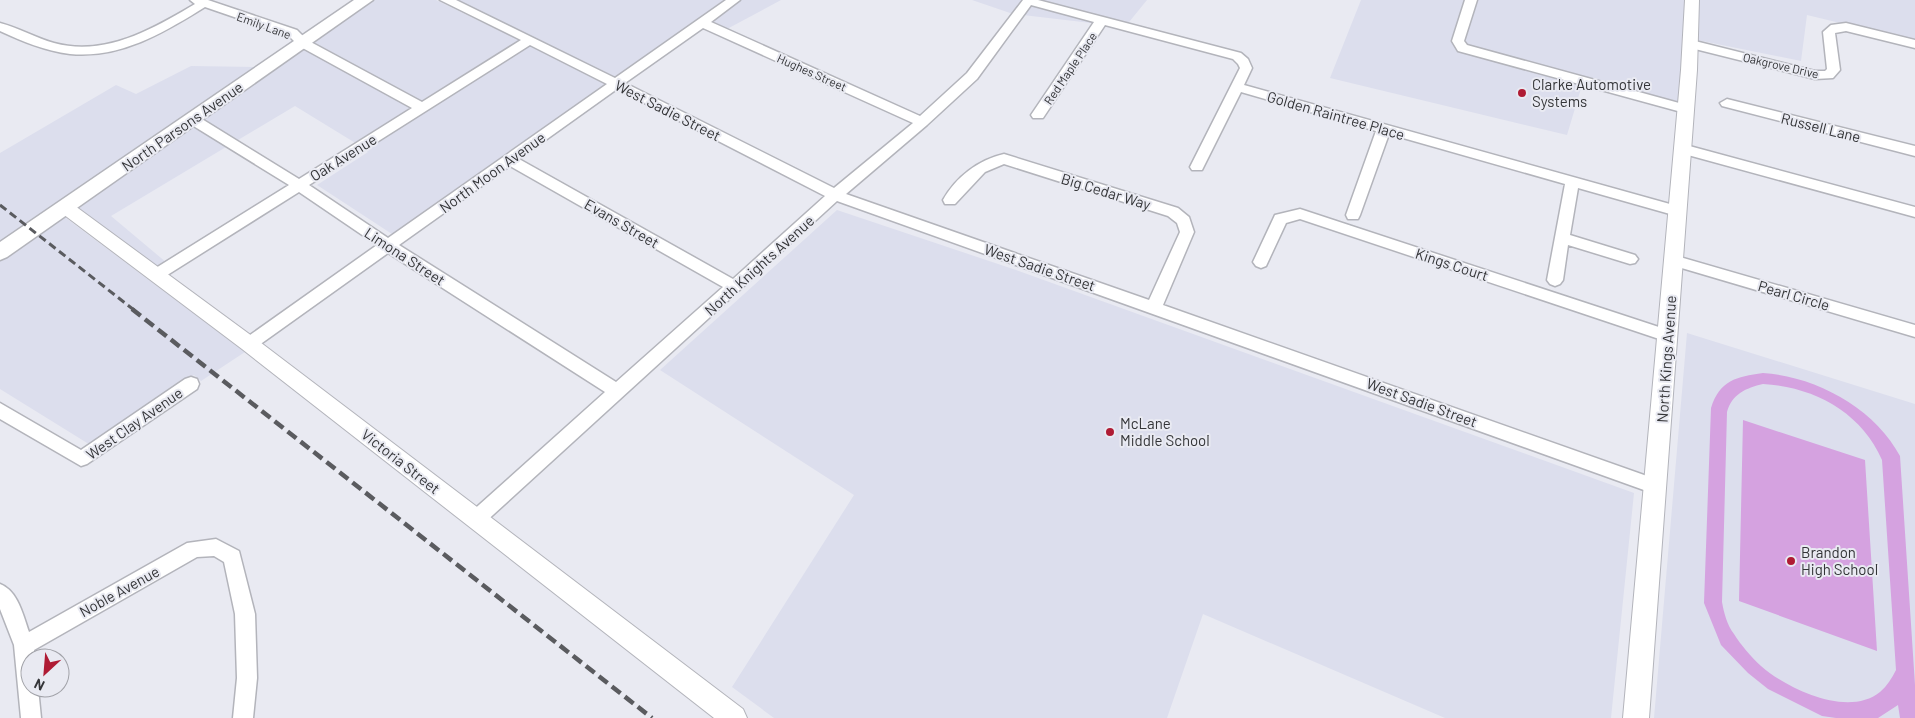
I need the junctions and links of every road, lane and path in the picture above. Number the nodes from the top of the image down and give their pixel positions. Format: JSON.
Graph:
{"nodes":[{"id":1,"x":365,"y":0,"type":"edge"},
{"id":2,"x":446,"y":0,"type":"edge"},
{"id":3,"x":734,"y":0,"type":"edge"},
{"id":4,"x":1028,"y":0,"type":"edge"},
{"id":5,"x":1470,"y":0,"type":"edge"},
{"id":6,"x":1692,"y":0,"type":"edge"},
{"id":7,"x":200,"y":2,"type":"edge"},
{"id":8,"x":1102,"y":20,"type":"junction"},
{"id":9,"x":703,"y":22,"type":"junction"},
{"id":10,"x":0,"y":27,"type":"edge"},
{"id":11,"x":530,"y":40,"type":"junction"},
{"id":12,"x":303,"y":43,"type":"junction"},
{"id":13,"x":1691,"y":44,"type":"junction"},
{"id":14,"x":1915,"y":44,"type":"edge"},
{"id":15,"x":615,"y":83,"type":"junction"},
{"id":16,"x":1237,"y":87,"type":"junction"},
{"id":17,"x":1727,"y":103,"type":"dead end"},
{"id":18,"x":422,"y":108,"type":"junction"},
{"id":19,"x":1685,"y":109,"type":"junction"},
{"id":20,"x":1038,"y":115,"type":"dead end"},
{"id":21,"x":192,"y":119,"type":"junction"},
{"id":22,"x":922,"y":122,"type":"junction"},
{"id":23,"x":1384,"y":128,"type":"junction"},
{"id":24,"x":1682,"y":150,"type":"junction"},
{"id":25,"x":1915,"y":151,"type":"edge"},
{"id":26,"x":510,"y":160,"type":"junction"},
{"id":27,"x":1197,"y":167,"type":"dead end"},
{"id":28,"x":1572,"y":182,"type":"junction"},
{"id":29,"x":299,"y":185,"type":"junction"},
{"id":30,"x":835,"y":195,"type":"junction"},
{"id":31,"x":950,"y":200,"type":"dead end"},
{"id":32,"x":65,"y":208,"type":"junction"},
{"id":33,"x":1677,"y":211,"type":"junction"},
{"id":34,"x":1915,"y":212,"type":"edge"},
{"id":35,"x":1353,"y":215,"type":"dead end"},
{"id":36,"x":1562,"y":238,"type":"junction"},
{"id":37,"x":389,"y":246,"type":"junction"},
{"id":38,"x":0,"y":252,"type":"edge"},
{"id":39,"x":1630,"y":258,"type":"dead end"},
{"id":40,"x":1673,"y":260,"type":"junction"},
{"id":41,"x":1261,"y":262,"type":"dead end"},
{"id":42,"x":156,"y":275,"type":"junction"},
{"id":43,"x":1555,"y":280,"type":"dead end"},
{"id":44,"x":735,"y":287,"type":"junction"},
{"id":45,"x":1154,"y":307,"type":"junction"},
{"id":46,"x":1915,"y":331,"type":"edge"},
{"id":47,"x":1668,"y":336,"type":"junction"},
{"id":48,"x":249,"y":344,"type":"junction"},
{"id":49,"x":191,"y":384,"type":"dead end"},
{"id":50,"x":618,"y":392,"type":"junction"},
{"id":51,"x":0,"y":410,"type":"edge"},
{"id":52,"x":1655,"y":486,"type":"junction"},
{"id":53,"x":476,"y":519,"type":"junction"},
{"id":54,"x":0,"y":593,"type":"edge"},
{"id":55,"x":24,"y":644,"type":"junction"},
{"id":56,"x":31,"y":718,"type":"edge"},
{"id":57,"x":243,"y":718,"type":"edge"},
{"id":58,"x":734,"y":718,"type":"edge"},
{"id":59,"x":1636,"y":718,"type":"edge"}],
"edges":[{"from":1,"to":12,"type":"main road","name":"North Parsons Avenue"},
{"from":2,"to":11,"type":"street","name":"West Sadie Street"},
{"from":3,"to":9,"type":"street","name":"North Moon Avenue"},
{"from":4,"to":8,"type":"street"},
{"from":4,"to":22,"type":"street","name":"North Knights Avenue"},
{"from":5,"to":19,"type":"street"},
{"from":6,"to":13,"type":"street","name":"North Kings Avenue"},
{"from":7,"to":10,"type":"street"},
{"from":7,"to":12,"type":"street","name":"Emily Lane"},
{"from":8,"to":16,"type":"street"},
{"from":8,"to":20,"type":"street","name":"Red Maple Place"},
{"from":9,"to":15,"type":"street","name":"North Moon Avenue"},
{"from":9,"to":22,"type":"street","name":"Hughes Street"},
{"from":11,"to":15,"type":"street","name":"West Sadie Street"},
{"from":11,"to":18,"type":"street","name":"Oak Avenue"},
{"from":12,"to":18,"type":"street"},
{"from":12,"to":21,"type":"main road","name":"North Parsons Avenue"},
{"from":13,"to":14,"type":"street","name":"Oakgrove Drive"},
{"from":13,"to":19,"type":"street","name":"North Kings Avenue"},
{"from":15,"to":26,"type":"street","name":"North Moon Avenue"},
{"from":15,"to":30,"type":"street","name":"West Sadie Street"},
{"from":16,"to":23,"type":"street","name":"Golden Raintree Place"},
{"from":16,"to":27,"type":"street"},
{"from":17,"to":25,"type":"street","name":"Russell Lane"},
{"from":18,"to":29,"type":"street","name":"Oak Avenue"},
{"from":19,"to":24,"type":"street","name":"North Kings Avenue"},
{"from":21,"to":29,"type":"street","name":"Limona Street"},
{"from":21,"to":32,"type":"main road","name":"North Parsons Avenue"},
{"from":22,"to":30,"type":"street","name":"North Knights Avenue"},
{"from":23,"to":28,"type":"street","name":"Golden Raintree Place"},
{"from":23,"to":35,"type":"street"},
{"from":24,"to":33,"type":"street","name":"North Kings Avenue"},
{"from":24,"to":34,"type":"street"},
{"from":26,"to":37,"type":"street","name":"North Moon Avenue"},
{"from":26,"to":44,"type":"street","name":"Evans Street"},
{"from":28,"to":33,"type":"street","name":"Golden Raintree Place"},
{"from":28,"to":36,"type":"street"},
{"from":29,"to":37,"type":"street","name":"Limona Street"},
{"from":29,"to":42,"type":"street","name":"Oak Avenue"},
{"from":30,"to":44,"type":"street","name":"North Knights Avenue"},
{"from":30,"to":45,"type":"street","name":"West Sadie Street"},
{"from":31,"to":45,"type":"street","name":"Big Cedar Way"},
{"from":32,"to":38,"type":"main road","name":"North Parsons Avenue"},
{"from":32,"to":42,"type":"street","name":"Victoria Street"},
{"from":33,"to":40,"type":"street","name":"North Kings Avenue"},
{"from":36,"to":39,"type":"street"},
{"from":36,"to":43,"type":"street"},
{"from":37,"to":48,"type":"street","name":"North Moon Avenue"},
{"from":37,"to":50,"type":"street","name":"Limona Street"},
{"from":40,"to":46,"type":"street","name":"Pearl Circle"},
{"from":40,"to":47,"type":"street","name":"North Kings Avenue"},
{"from":41,"to":47,"type":"street","name":"Kings Court"},
{"from":42,"to":48,"type":"street","name":"Victoria Street"},
{"from":44,"to":50,"type":"street","name":"North Knights Avenue"},
{"from":45,"to":52,"type":"street","name":"West Sadie Street"},
{"from":47,"to":52,"type":"street","name":"North Kings Avenue"},
{"from":48,"to":53,"type":"street","name":"Victoria Street"},
{"from":49,"to":51,"type":"street","name":"West Clay Avenue"},
{"from":50,"to":53,"type":"street","name":"North Knights Avenue"},
{"from":52,"to":59,"type":"street","name":"North Kings Avenue"},
{"from":53,"to":58,"type":"street","name":"Victoria Street"},
{"from":54,"to":55,"type":"street"},
{"from":55,"to":56,"type":"street"},
{"from":55,"to":57,"type":"street","name":"Noble Avenue"}]}
